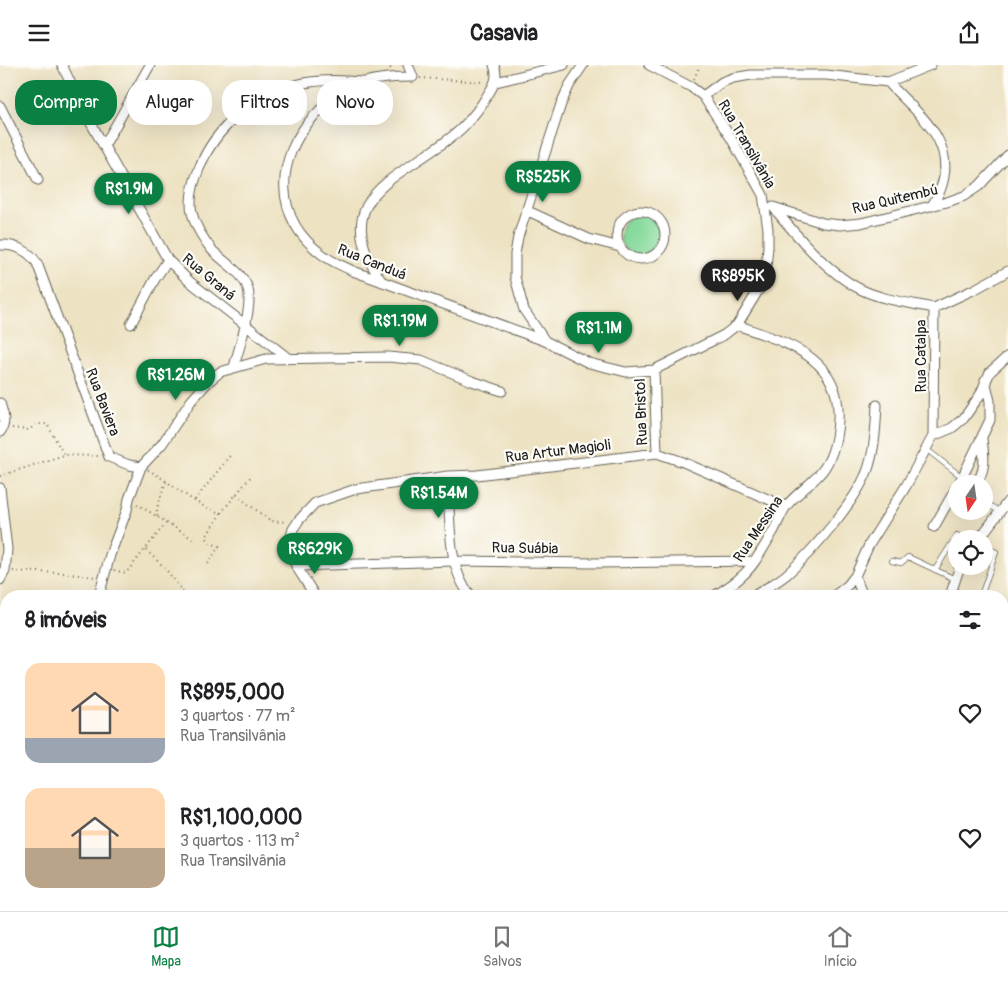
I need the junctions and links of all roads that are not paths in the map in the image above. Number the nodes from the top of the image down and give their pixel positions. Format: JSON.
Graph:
{"nodes":[{"id":1,"x":62,"y":65,"type":"edge"},
{"id":2,"x":150,"y":65,"type":"edge"},
{"id":3,"x":408,"y":65,"type":"edge"},
{"id":4,"x":494,"y":65,"type":"edge"},
{"id":5,"x":564,"y":65,"type":"edge"},
{"id":6,"x":583,"y":65,"type":"edge"},
{"id":7,"x":649,"y":65,"type":"edge"},
{"id":8,"x":931,"y":65,"type":"edge"},
{"id":9,"x":381,"y":80,"type":"edge"},
{"id":10,"x":317,"y":81,"type":"edge"},
{"id":11,"x":496,"y":82,"type":"junction"},
{"id":12,"x":888,"y":82,"type":"junction"},
{"id":13,"x":703,"y":96,"type":"junction"},
{"id":14,"x":1,"y":110,"type":"edge"},
{"id":15,"x":317,"y":113,"type":"edge"},
{"id":16,"x":104,"y":146,"type":"junction"},
{"id":17,"x":1008,"y":155,"type":"edge"},
{"id":18,"x":38,"y":180,"type":"dead end"},
{"id":19,"x":762,"y":195,"type":"junction"},
{"id":20,"x":932,"y":206,"type":"junction"},
{"id":21,"x":773,"y":207,"type":"junction"},
{"id":22,"x":528,"y":211,"type":"junction"},
{"id":23,"x":0,"y":245,"type":"edge"},
{"id":24,"x":620,"y":247,"type":"junction"},
{"id":25,"x":168,"y":260,"type":"junction"},
{"id":26,"x":1008,"y":271,"type":"edge"},
{"id":27,"x":382,"y":282,"type":"junction"},
{"id":28,"x":934,"y":308,"type":"junction"},
{"id":29,"x":130,"y":324,"type":"dead end"},
{"id":30,"x":245,"y":324,"type":"junction"},
{"id":31,"x":737,"y":325,"type":"junction"},
{"id":32,"x":545,"y":341,"type":"junction"},
{"id":33,"x":1008,"y":356,"type":"edge"},
{"id":34,"x":288,"y":358,"type":"junction"},
{"id":35,"x":234,"y":367,"type":"junction"},
{"id":36,"x":654,"y":370,"type":"junction"},
{"id":37,"x":985,"y":381,"type":"junction"},
{"id":38,"x":502,"y":391,"type":"dead end"},
{"id":39,"x":0,"y":403,"type":"edge"},
{"id":40,"x":877,"y":405,"type":"dead end"},
{"id":41,"x":2,"y":429,"type":"edge"},
{"id":42,"x":933,"y":436,"type":"junction"},
{"id":43,"x":982,"y":438,"type":"junction"},
{"id":44,"x":926,"y":449,"type":"junction"},
{"id":45,"x":657,"y":453,"type":"junction"},
{"id":46,"x":141,"y":467,"type":"junction"},
{"id":47,"x":955,"y":475,"type":"edge"},
{"id":48,"x":963,"y":475,"type":"edge"},
{"id":49,"x":982,"y":475,"type":"edge"},
{"id":50,"x":448,"y":476,"type":"junction"},
{"id":51,"x":0,"y":488,"type":"edge"},
{"id":52,"x":1008,"y":501,"type":"edge"},
{"id":53,"x":948,"y":502,"type":"edge"},
{"id":54,"x":786,"y":507,"type":"junction"},
{"id":55,"x":993,"y":508,"type":"edge"},
{"id":56,"x":1000,"y":512,"type":"junction"},
{"id":57,"x":934,"y":527,"type":"dead end"},
{"id":58,"x":986,"y":530,"type":"edge"},
{"id":59,"x":948,"y":549,"type":"edge"},
{"id":60,"x":993,"y":550,"type":"edge"},
{"id":61,"x":993,"y":560,"type":"edge"},
{"id":62,"x":454,"y":561,"type":"junction"},
{"id":63,"x":754,"y":561,"type":"junction"},
{"id":64,"x":892,"y":561,"type":"dead end"},
{"id":65,"x":296,"y":566,"type":"junction"},
{"id":66,"x":935,"y":570,"type":"junction"},
{"id":67,"x":957,"y":575,"type":"edge"},
{"id":68,"x":988,"y":575,"type":"edge"},
{"id":69,"x":855,"y":576,"type":"junction"},
{"id":70,"x":955,"y":579,"type":"junction"},
{"id":71,"x":0,"y":580,"type":"edge"},
{"id":72,"x":101,"y":590,"type":"edge"},
{"id":73,"x":311,"y":590,"type":"edge"},
{"id":74,"x":467,"y":590,"type":"edge"},
{"id":75,"x":722,"y":590,"type":"edge"},
{"id":76,"x":763,"y":590,"type":"edge"},
{"id":77,"x":845,"y":590,"type":"edge"},
{"id":78,"x":861,"y":590,"type":"edge"},
{"id":79,"x":952,"y":590,"type":"edge"},
{"id":80,"x":983,"y":590,"type":"edge"}],
"edges":[{"from":1,"to":16,"type":"street","name":"Rua Graná"},
{"from":2,"to":16,"type":"street"},
{"from":3,"to":9,"type":"street","name":"Rua Canduá"},
{"from":4,"to":11,"type":"street"},
{"from":5,"to":11,"type":"street"},
{"from":6,"to":22,"type":"street","name":"Rua Transilvânia"},
{"from":7,"to":13,"type":"street","name":"Rua Transilvânia"},
{"from":8,"to":12,"type":"street"},
{"from":10,"to":30,"type":"street"},
{"from":11,"to":27,"type":"street"},
{"from":12,"to":13,"type":"street"},
{"from":12,"to":20,"type":"street"},
{"from":13,"to":19,"type":"street","name":"Rua Transilvânia"},
{"from":14,"to":18,"type":"street"},
{"from":15,"to":27,"type":"street","name":"Rua Canduá"},
{"from":16,"to":25,"type":"street","name":"Rua Graná"},
{"from":17,"to":20,"type":"street","name":"Rua Quitembú"},
{"from":19,"to":21,"type":"street","name":"Rua Catalpa"},
{"from":19,"to":31,"type":"street","name":"Rua Transilvânia"},
{"from":20,"to":21,"type":"street","name":"Rua Quitembú"},
{"from":21,"to":28,"type":"street","name":"Rua Catalpa"},
{"from":22,"to":24,"type":"street"},
{"from":22,"to":32,"type":"street","name":"Rua Transilvânia"},
{"from":23,"to":46,"type":"street","name":"Rua Baviera"},
{"from":24,"to":24,"type":"street"},
{"from":25,"to":29,"type":"street"},
{"from":25,"to":30,"type":"street","name":"Rua Graná"},
{"from":26,"to":28,"type":"street"},
{"from":27,"to":32,"type":"street","name":"Rua Canduá"},
{"from":28,"to":42,"type":"street","name":"Rua Catalpa"},
{"from":30,"to":34,"type":"street","name":"Rua Graná"},
{"from":30,"to":35,"type":"street"},
{"from":31,"to":36,"type":"street","name":"Rua Transilvânia"},
{"from":31,"to":54,"type":"street","name":"Rua Messina"},
{"from":32,"to":36,"type":"street","name":"Rua Transilvânia"},
{"from":33,"to":37,"type":"street"},
{"from":34,"to":35,"type":"street"},
{"from":34,"to":38,"type":"street"},
{"from":35,"to":46,"type":"street"},
{"from":36,"to":45,"type":"street","name":"Rua Bristol"},
{"from":37,"to":42,"type":"street"},
{"from":37,"to":43,"type":"street"},
{"from":39,"to":41,"type":"street"},
{"from":40,"to":76,"type":"street"},
{"from":42,"to":44,"type":"street","name":"Rua Catalpa"},
{"from":43,"to":48,"type":"street"},
{"from":43,"to":49,"type":"street"},
{"from":44,"to":47,"type":"lane"},
{"from":44,"to":69,"type":"street","name":"Rua Catalpa"},
{"from":45,"to":50,"type":"street","name":"Rua Artur Magioli"},
{"from":45,"to":54,"type":"street","name":"Rua Artur Magioli"},
{"from":46,"to":72,"type":"street"},
{"from":50,"to":62,"type":"street"},
{"from":50,"to":65,"type":"street","name":"Rua Artur Magioli"},
{"from":51,"to":71,"type":"street"},
{"from":52,"to":56,"type":"street"},
{"from":53,"to":57,"type":"street"},
{"from":54,"to":63,"type":"street","name":"Rua Messina"},
{"from":55,"to":56,"type":"lane"},
{"from":56,"to":58,"type":"street"},
{"from":59,"to":66,"type":"lane"},
{"from":60,"to":61,"type":"lane"},
{"from":62,"to":63,"type":"street","name":"Rua Suábia"},
{"from":62,"to":65,"type":"street","name":"Rua Suábia"},
{"from":62,"to":74,"type":"street"},
{"from":63,"to":75,"type":"street","name":"Rua Messina"},
{"from":64,"to":66,"type":"lane"},
{"from":65,"to":73,"type":"street","name":"Rua Artur Magioli"},
{"from":66,"to":70,"type":"lane"},
{"from":67,"to":70,"type":"street"},
{"from":68,"to":80,"type":"lane"},
{"from":69,"to":77,"type":"street","name":"Rua Catalpa"},
{"from":69,"to":78,"type":"street"},
{"from":70,"to":79,"type":"street"}]}
